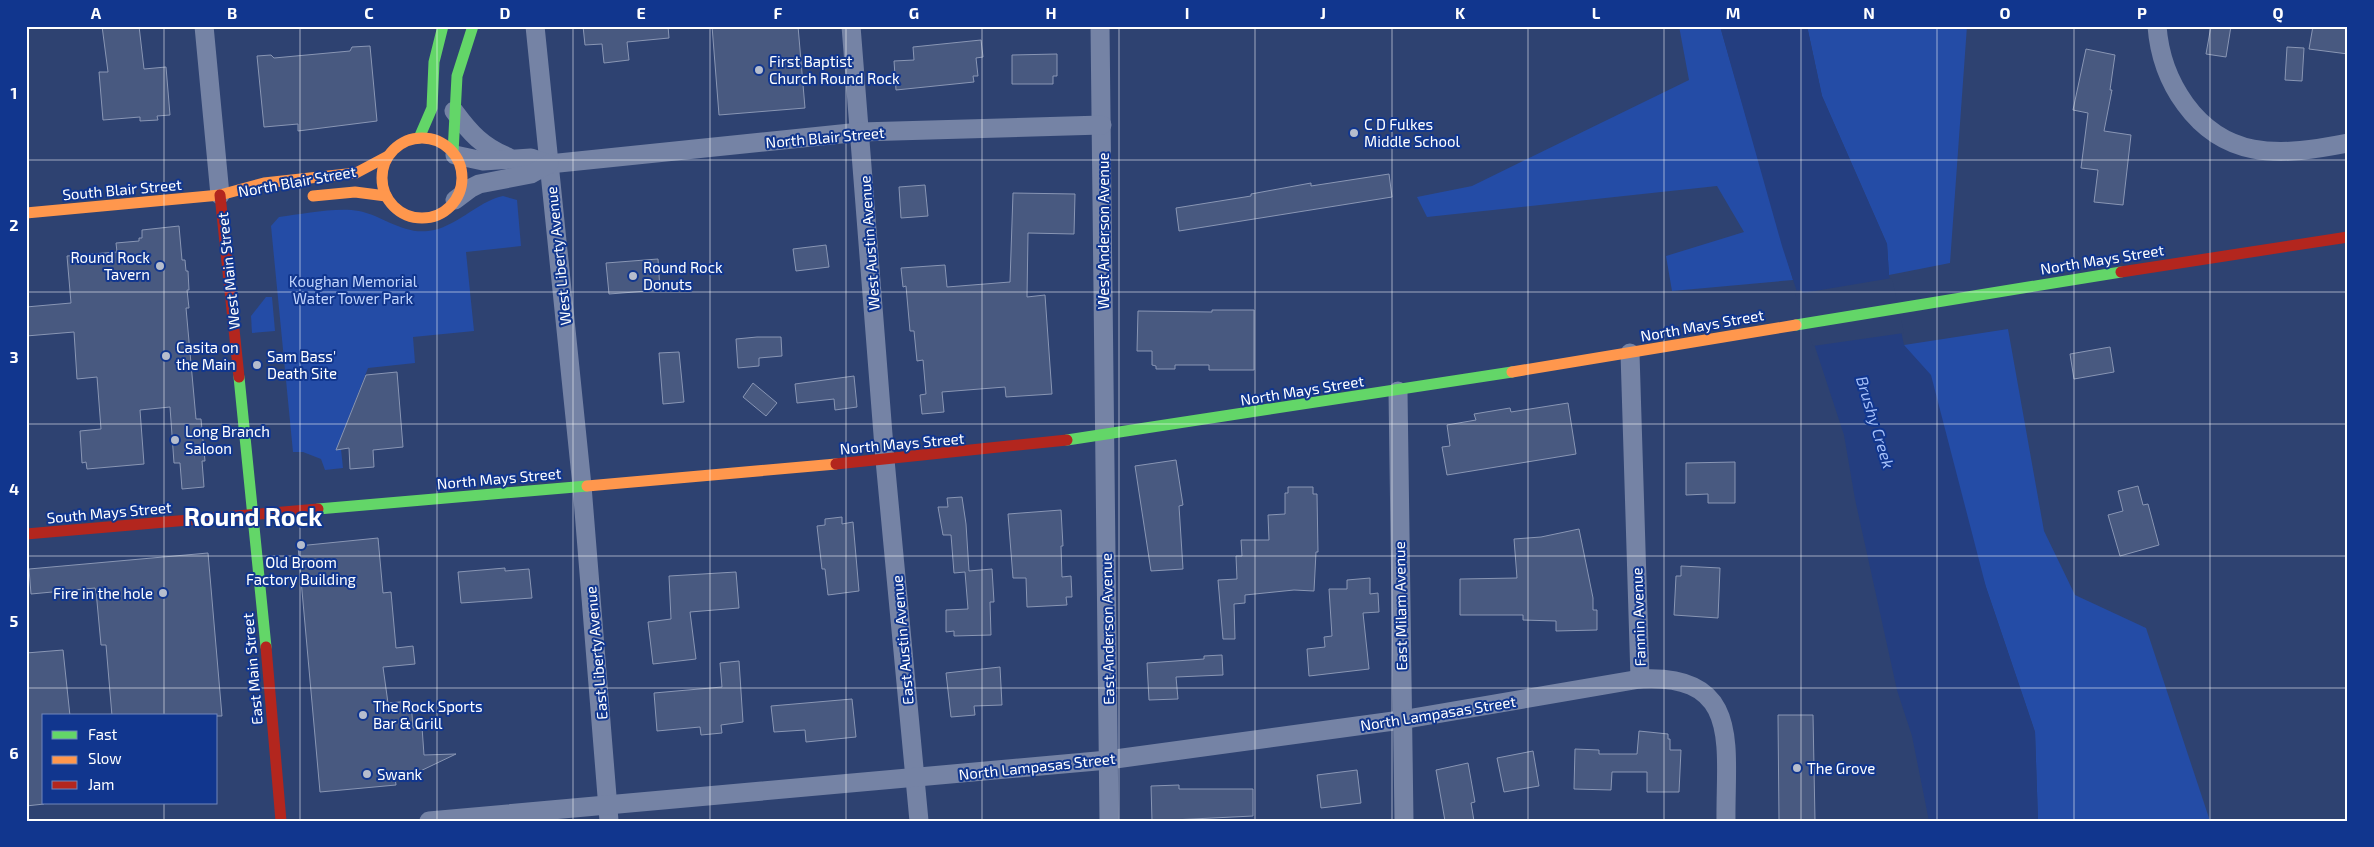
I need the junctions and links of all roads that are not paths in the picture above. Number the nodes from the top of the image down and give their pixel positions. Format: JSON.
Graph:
{"nodes":[{"id":1,"x":204,"y":26,"type":"edge"},
{"id":2,"x":443,"y":26,"type":"edge"},
{"id":3,"x":473,"y":26,"type":"edge"},
{"id":4,"x":535,"y":26,"type":"edge"},
{"id":5,"x":851,"y":26,"type":"edge"},
{"id":6,"x":1100,"y":26,"type":"edge"},
{"id":7,"x":2157,"y":26,"type":"edge"},
{"id":8,"x":454,"y":111,"type":"junction"},
{"id":9,"x":1102,"y":125,"type":"junction"},
{"id":10,"x":860,"y":132,"type":"junction"},
{"id":11,"x":419,"y":138,"type":"junction"},
{"id":12,"x":2348,"y":143,"type":"edge"},
{"id":13,"x":454,"y":154,"type":"junction"},
{"id":14,"x":388,"y":156,"type":"junction"},
{"id":15,"x":512,"y":159,"type":"junction"},
{"id":16,"x":549,"y":164,"type":"junction"},
{"id":17,"x":220,"y":195,"type":"junction"},
{"id":18,"x":386,"y":196,"type":"junction"},
{"id":19,"x":299,"y":197,"type":"dead end"},
{"id":20,"x":254,"y":199,"type":"dead end"},
{"id":21,"x":456,"y":200,"type":"junction"},
{"id":22,"x":26,"y":213,"type":"edge"},
{"id":23,"x":2348,"y":237,"type":"edge"},
{"id":24,"x":1630,"y":352,"type":"junction"},
{"id":25,"x":1398,"y":391,"type":"junction"},
{"id":26,"x":1104,"y":436,"type":"junction"},
{"id":27,"x":885,"y":460,"type":"junction"},
{"id":28,"x":582,"y":486,"type":"junction"},
{"id":29,"x":254,"y":515,"type":"junction"},
{"id":30,"x":26,"y":534,"type":"edge"},
{"id":31,"x":1640,"y":679,"type":"junction"},
{"id":32,"x":1402,"y":720,"type":"junction"},
{"id":33,"x":1108,"y":760,"type":"junction"},
{"id":34,"x":915,"y":778,"type":"junction"},
{"id":35,"x":609,"y":813,"type":"edge"},
{"id":36,"x":281,"y":821,"type":"edge"},
{"id":37,"x":429,"y":821,"type":"edge"},
{"id":38,"x":919,"y":821,"type":"edge"},
{"id":39,"x":1109,"y":821,"type":"edge"},
{"id":40,"x":1404,"y":821,"type":"edge"},
{"id":41,"x":1726,"y":821,"type":"edge"}],
"edges":[{"from":1,"to":17,"type":"street","name":"West Main Street"},
{"from":2,"to":11,"type":"main road"},
{"from":3,"to":8,"type":"main road"},
{"from":4,"to":16,"type":"street","name":"West Liberty Avenue"},
{"from":5,"to":10,"type":"street","name":"West Austin Avenue"},
{"from":6,"to":9,"type":"street","name":"West Anderson Avenue"},
{"from":7,"to":12,"type":"street"},
{"from":8,"to":13,"type":"main road"},
{"from":8,"to":15,"type":"street"},
{"from":9,"to":10,"type":"street","name":"North Blair Street"},
{"from":9,"to":26,"type":"street","name":"West Anderson Avenue"},
{"from":10,"to":16,"type":"street","name":"North Blair Street"},
{"from":10,"to":27,"type":"street","name":"West Austin Avenue"},
{"from":11,"to":13,"type":"main road"},
{"from":11,"to":14,"type":"main road"},
{"from":13,"to":15,"type":"street","name":"North Blair Street"},
{"from":13,"to":21,"type":"main road"},
{"from":14,"to":17,"type":"main road","name":"North Blair Street"},
{"from":14,"to":18,"type":"main road"},
{"from":15,"to":16,"type":"street","name":"North Blair Street"},
{"from":16,"to":21,"type":"street","name":"North Blair Street"},
{"from":16,"to":28,"type":"street","name":"West Liberty Avenue"},
{"from":17,"to":20,"type":"main road","name":"North Blair Street"},
{"from":17,"to":22,"type":"main road","name":"South Blair Street"},
{"from":17,"to":29,"type":"main road","name":"West Main Street"},
{"from":18,"to":19,"type":"main road","name":"North Blair Street"},
{"from":18,"to":21,"type":"main road"},
{"from":23,"to":24,"type":"main road","name":"North Mays Street"},
{"from":24,"to":25,"type":"main road","name":"North Mays Street"},
{"from":24,"to":31,"type":"street","name":"Fannin Avenue"},
{"from":25,"to":26,"type":"main road","name":"North Mays Street"},
{"from":25,"to":32,"type":"street","name":"East Milam Avenue"},
{"from":26,"to":27,"type":"main road","name":"North Mays Street"},
{"from":26,"to":33,"type":"street","name":"East Anderson Avenue"},
{"from":27,"to":28,"type":"main road","name":"North Mays Street"},
{"from":27,"to":34,"type":"street","name":"East Austin Avenue"},
{"from":28,"to":29,"type":"main road","name":"North Mays Street"},
{"from":28,"to":35,"type":"street","name":"East Liberty Avenue"},
{"from":29,"to":30,"type":"main road","name":"South Mays Street"},
{"from":29,"to":36,"type":"main road","name":"East Main Street"},
{"from":31,"to":32,"type":"street","name":"North Lampasas Street"},
{"from":31,"to":41,"type":"street","name":"Fannin Avenue"},
{"from":32,"to":33,"type":"street","name":"North Lampasas Street"},
{"from":32,"to":40,"type":"street","name":"East Milam Avenue"},
{"from":33,"to":34,"type":"street","name":"North Lampasas Street"},
{"from":33,"to":39,"type":"street","name":"East Anderson Avenue"},
{"from":34,"to":35,"type":"street","name":"North Lampasas Street"},
{"from":34,"to":38,"type":"street","name":"East Austin Avenue"},
{"from":35,"to":37,"type":"street","name":"North Lampasas Street"}]}
